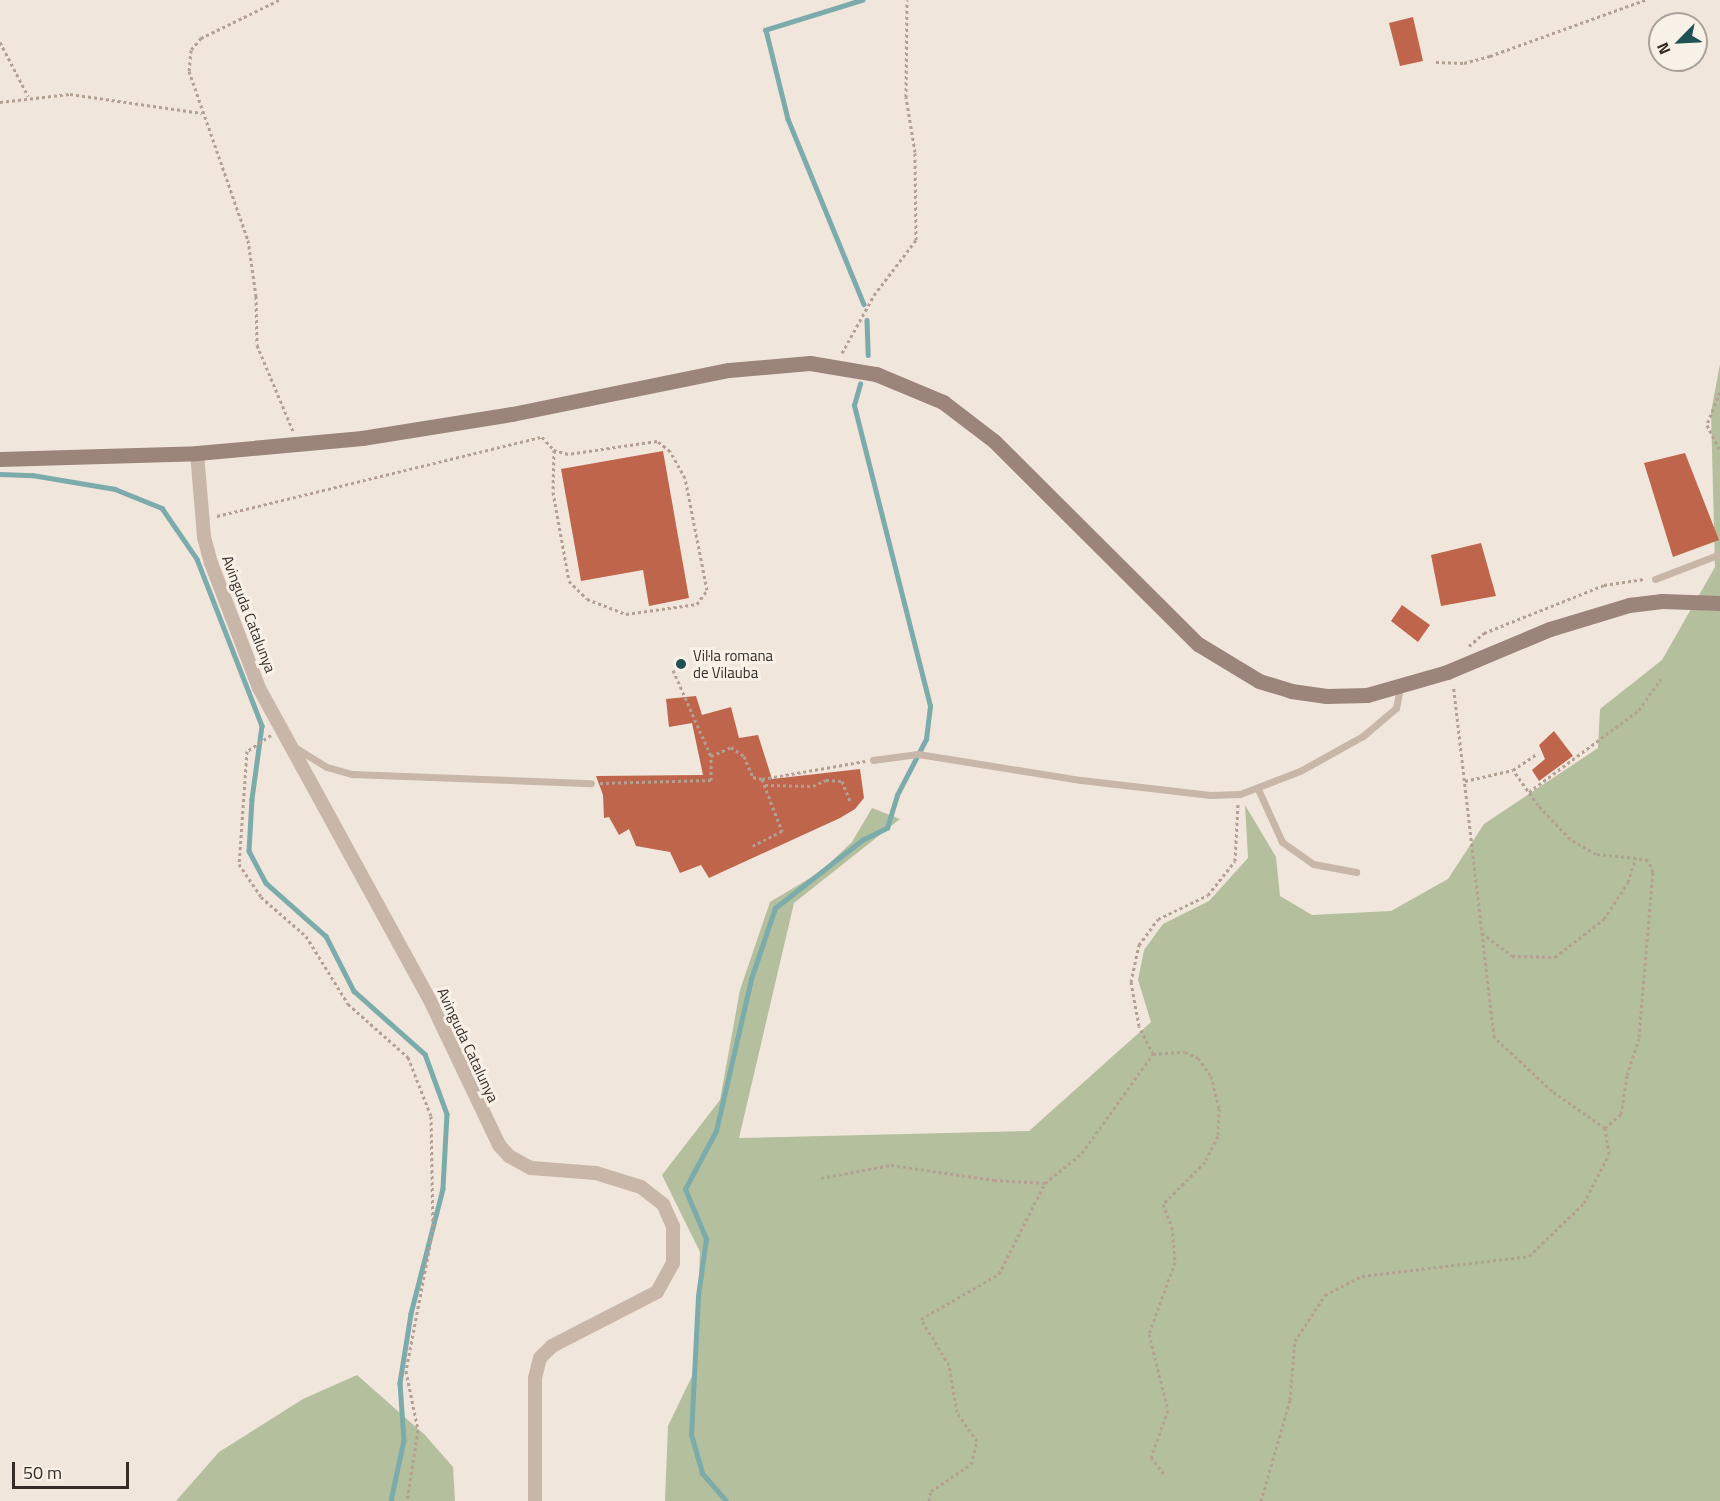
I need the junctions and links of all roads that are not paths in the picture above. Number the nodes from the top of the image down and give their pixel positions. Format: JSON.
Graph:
{"nodes":[{"id":1,"x":197,"y":453,"type":"junction"},
{"id":2,"x":0,"y":459,"type":"edge"},
{"id":3,"x":1720,"y":554,"type":"edge"},
{"id":4,"x":1655,"y":579,"type":"road end"},
{"id":5,"x":1720,"y":603,"type":"edge"},
{"id":6,"x":1400,"y":687,"type":"junction"},
{"id":7,"x":288,"y":744,"type":"junction"},
{"id":8,"x":873,"y":760,"type":"road end"},
{"id":9,"x":591,"y":783,"type":"road end"},
{"id":10,"x":1258,"y":789,"type":"junction"},
{"id":11,"x":1356,"y":872,"type":"dead end"},
{"id":12,"x":535,"y":1501,"type":"edge"}],
"edges":[{"from":1,"to":2,"type":"street"},
{"from":1,"to":6,"type":"street"},
{"from":1,"to":7,"type":"street","name":"Avinguda Catalunya"},
{"from":3,"to":4,"type":"lane"},
{"from":5,"to":6,"type":"street"},
{"from":6,"to":10,"type":"lane"},
{"from":7,"to":9,"type":"lane"},
{"from":7,"to":12,"type":"street","name":"Avinguda Catalunya"},
{"from":8,"to":10,"type":"lane"},
{"from":10,"to":11,"type":"lane"}]}
